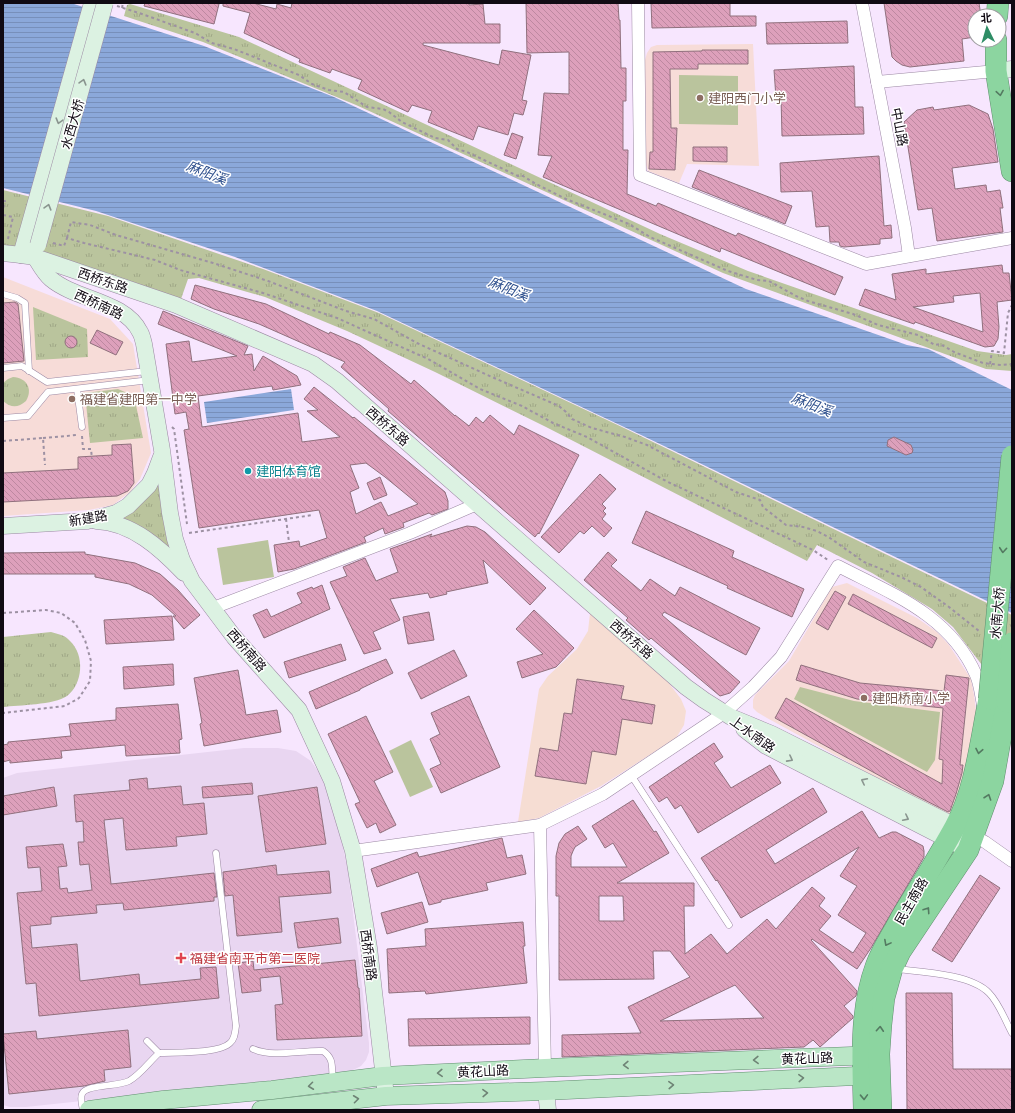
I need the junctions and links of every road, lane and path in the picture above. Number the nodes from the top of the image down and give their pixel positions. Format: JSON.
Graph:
{"nodes":[{"id":1,"x":92,"y":3,"type":"edge"},
{"id":2,"x":105,"y":3,"type":"edge"},
{"id":3,"x":123,"y":3,"type":"edge"},
{"id":4,"x":638,"y":3,"type":"edge"},
{"id":5,"x":862,"y":3,"type":"edge"},
{"id":6,"x":998,"y":48,"type":"edge"},
{"id":7,"x":1004,"y":70,"type":"edge"},
{"id":8,"x":877,"y":82,"type":"junction"},
{"id":9,"x":1012,"y":171,"type":"edge"},
{"id":10,"x":3,"y":201,"type":"edge"},
{"id":11,"x":3,"y":209,"type":"edge"},
{"id":12,"x":3,"y":215,"type":"edge"},
{"id":13,"x":67,"y":238,"type":"junction"},
{"id":14,"x":1012,"y":238,"type":"edge"},
{"id":15,"x":5,"y":246,"type":"edge"},
{"id":16,"x":33,"y":252,"type":"junction"},
{"id":17,"x":909,"y":256,"type":"junction"},
{"id":18,"x":3,"y":294,"type":"edge"},
{"id":19,"x":1012,"y":306,"type":"edge"},
{"id":20,"x":990,"y":364,"type":"junction"},
{"id":21,"x":1012,"y":364,"type":"edge"},
{"id":22,"x":3,"y":368,"type":"edge"},
{"id":23,"x":29,"y":371,"type":"junction"},
{"id":24,"x":149,"y":376,"type":"junction"},
{"id":25,"x":77,"y":389,"type":"junction"},
{"id":26,"x":3,"y":418,"type":"edge"},
{"id":27,"x":82,"y":427,"type":"dead end"},
{"id":28,"x":43,"y":438,"type":"junction"},
{"id":29,"x":3,"y":441,"type":"edge"},
{"id":30,"x":162,"y":450,"type":"junction"},
{"id":31,"x":1012,"y":456,"type":"edge"},
{"id":32,"x":92,"y":459,"type":"dead end"},
{"id":33,"x":45,"y":465,"type":"dead end"},
{"id":34,"x":477,"y":504,"type":"junction"},
{"id":35,"x":313,"y":515,"type":"dead end"},
{"id":36,"x":286,"y":519,"type":"junction"},
{"id":37,"x":87,"y":521,"type":"junction"},
{"id":38,"x":3,"y":526,"type":"edge"},
{"id":39,"x":189,"y":533,"type":"dead end"},
{"id":40,"x":289,"y":542,"type":"dead end"},
{"id":41,"x":838,"y":566,"type":"junction"},
{"id":42,"x":192,"y":581,"type":"junction"},
{"id":43,"x":213,"y":608,"type":"junction"},
{"id":44,"x":3,"y":612,"type":"edge"},
{"id":45,"x":983,"y":634,"type":"dead end"},
{"id":46,"x":1012,"y":643,"type":"edge"},
{"id":47,"x":3,"y":713,"type":"edge"},
{"id":48,"x":724,"y":713,"type":"junction"},
{"id":49,"x":1002,"y":713,"type":"edge"},
{"id":50,"x":985,"y":720,"type":"junction"},
{"id":51,"x":631,"y":775,"type":"junction"},
{"id":52,"x":540,"y":825,"type":"junction"},
{"id":53,"x":952,"y":833,"type":"junction"},
{"id":54,"x":971,"y":843,"type":"junction"},
{"id":55,"x":353,"y":851,"type":"junction"},
{"id":56,"x":216,"y":852,"type":"dead end"},
{"id":57,"x":1012,"y":862,"type":"edge"},
{"id":58,"x":729,"y":925,"type":"dead end"},
{"id":59,"x":892,"y":968,"type":"junction"},
{"id":60,"x":1012,"y":1033,"type":"edge"},
{"id":61,"x":147,"y":1041,"type":"dead end"},
{"id":62,"x":253,"y":1049,"type":"dead end"},
{"id":63,"x":159,"y":1053,"type":"junction"},
{"id":64,"x":871,"y":1065,"type":"junction"},
{"id":65,"x":545,"y":1068,"type":"junction"},
{"id":66,"x":383,"y":1076,"type":"junction"},
{"id":67,"x":334,"y":1083,"type":"junction"},
{"id":68,"x":546,"y":1091,"type":"junction"},
{"id":69,"x":386,"y":1096,"type":"junction"},
{"id":70,"x":83,"y":1110,"type":"edge"},
{"id":71,"x":89,"y":1110,"type":"edge"},
{"id":72,"x":261,"y":1110,"type":"edge"},
{"id":73,"x":548,"y":1110,"type":"edge"},
{"id":74,"x":864,"y":1110,"type":"edge"},
{"id":75,"x":881,"y":1110,"type":"edge"}],
"edges":[{"from":1,"to":16,"type":"main road","one_way":true},
{"from":16,"to":2,"type":"main road","name":"水西大桥","one_way":true,"bridge":true},
{"from":3,"to":20,"type":"path"},
{"from":4,"to":17,"type":"street"},
{"from":5,"to":8,"type":"street","name":"中山路"},
{"from":6,"to":7,"type":"highway"},
{"from":7,"to":8,"type":"street"},
{"from":7,"to":9,"type":"highway","one_way":true},
{"from":8,"to":17,"type":"street","name":"中山路"},
{"from":10,"to":11,"type":"path"},
{"from":12,"to":15,"type":"path"},
{"from":13,"to":16,"type":"path"},
{"from":13,"to":41,"type":"path"},
{"from":13,"to":45,"type":"path"},
{"from":14,"to":17,"type":"street"},
{"from":15,"to":16,"type":"main road","name":"西桥东路"},
{"from":16,"to":24,"type":"main road","name":"西桥南路"},
{"from":16,"to":34,"type":"main road","name":"西桥东路"},
{"from":18,"to":23,"type":"lane"},
{"from":19,"to":20,"type":"path"},
{"from":20,"to":21,"type":"path"},
{"from":22,"to":23,"type":"lane"},
{"from":23,"to":24,"type":"lane"},
{"from":24,"to":25,"type":"lane"},
{"from":24,"to":30,"type":"main road","name":"西桥南路"},
{"from":25,"to":26,"type":"lane"},
{"from":25,"to":27,"type":"lane"},
{"from":28,"to":29,"type":"path"},
{"from":28,"to":32,"type":"path"},
{"from":28,"to":33,"type":"path"},
{"from":30,"to":37,"type":"main road","name":"新建路"},
{"from":30,"to":42,"type":"main road","name":"西桥南路"},
{"from":31,"to":49,"type":"highway","name":"水南大桥","one_way":true,"bridge":true},
{"from":34,"to":43,"type":"street"},
{"from":34,"to":48,"type":"main road","name":"西桥东路"},
{"from":35,"to":36,"type":"path"},
{"from":36,"to":39,"type":"path"},
{"from":36,"to":40,"type":"path"},
{"from":37,"to":38,"type":"main road","name":"新建路"},
{"from":37,"to":42,"type":"main road"},
{"from":41,"to":48,"type":"street"},
{"from":41,"to":50,"type":"street"},
{"from":42,"to":43,"type":"main road","name":"西桥南路"},
{"from":43,"to":55,"type":"main road","name":"西桥南路"},
{"from":44,"to":47,"type":"path"},
{"from":46,"to":49,"type":"highway","name":"水南大桥","bridge":true},
{"from":48,"to":51,"type":"street"},
{"from":48,"to":53,"type":"main road","name":"上水南路"},
{"from":49,"to":50,"type":"highway","name":"民主南路"},
{"from":54,"to":49,"type":"highway","name":"民主南路","one_way":true},
{"from":50,"to":53,"type":"highway","name":"民主南路","one_way":true},
{"from":51,"to":52,"type":"street"},
{"from":51,"to":58,"type":"lane"},
{"from":52,"to":55,"type":"street"},
{"from":52,"to":65,"type":"street"},
{"from":53,"to":54,"type":"main road","name":"上水南路"},
{"from":53,"to":64,"type":"highway","name":"民主南路","one_way":true},
{"from":54,"to":57,"type":"street"},
{"from":59,"to":54,"type":"highway","name":"民主南路","one_way":true},
{"from":55,"to":66,"type":"main road","name":"西桥南路"},
{"from":56,"to":63,"type":"lane"},
{"from":59,"to":60,"type":"lane"},
{"from":64,"to":59,"type":"highway","name":"民主南路","one_way":true},
{"from":61,"to":63,"type":"lane"},
{"from":62,"to":67,"type":"lane"},
{"from":63,"to":70,"type":"lane"},
{"from":64,"to":65,"type":"main road","name":"黄花山路","one_way":true},
{"from":68,"to":64,"type":"main road","name":"黄花山路","one_way":true},
{"from":64,"to":74,"type":"highway","name":"民主南路","one_way":true},
{"from":64,"to":75,"type":"highway","name":"民主南路"},
{"from":65,"to":66,"type":"main road","name":"黄花山路","one_way":true},
{"from":66,"to":67,"type":"main road","name":"黄花山路"},
{"from":66,"to":69,"type":"main road","name":"西桥南路"},
{"from":67,"to":71,"type":"main road","name":"黄花山路","one_way":true},
{"from":69,"to":68,"type":"main road","name":"黄花山路","one_way":true},
{"from":68,"to":73,"type":"main road"},
{"from":72,"to":69,"type":"main road","name":"黄花山路","one_way":true}]}
